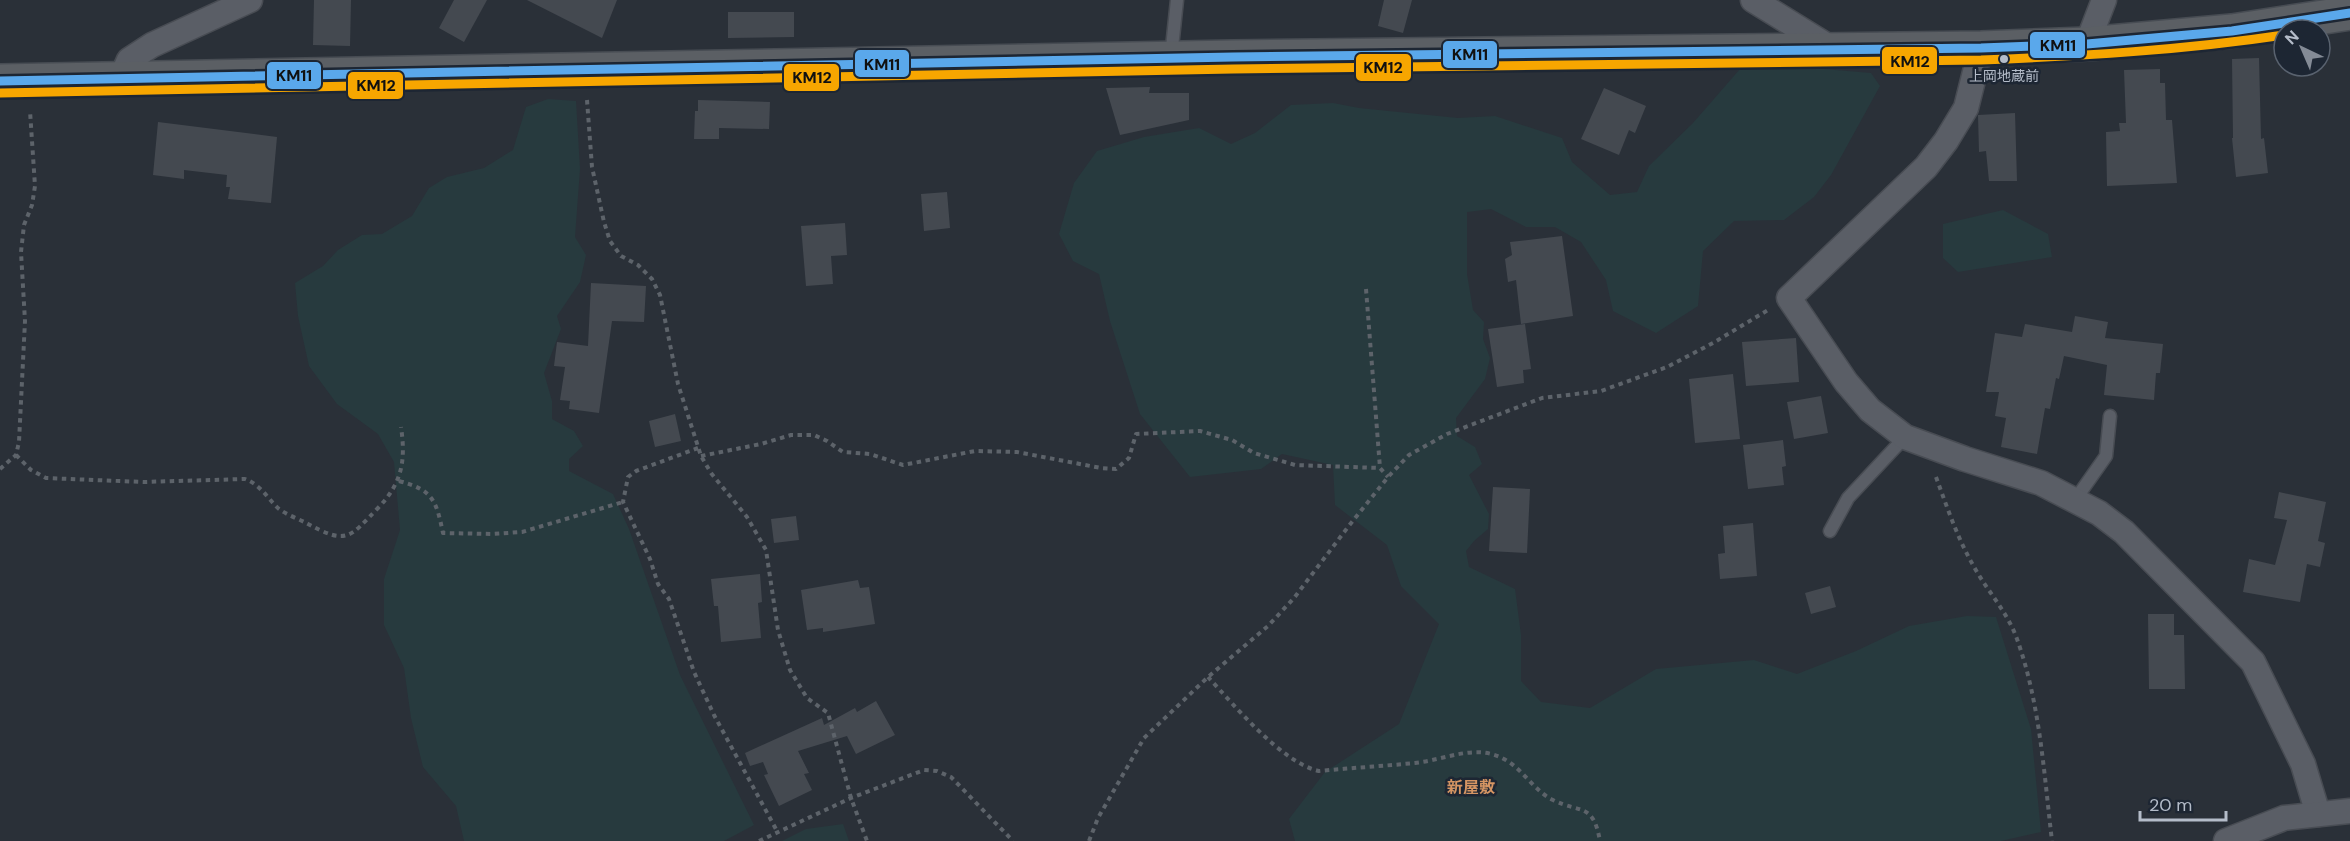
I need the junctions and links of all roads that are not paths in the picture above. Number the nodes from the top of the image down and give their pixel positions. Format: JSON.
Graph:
{"nodes":[{"id":1,"x":250,"y":0,"type":"edge"},
{"id":2,"x":1177,"y":0,"type":"edge"},
{"id":3,"x":1753,"y":0,"type":"edge"},
{"id":4,"x":2104,"y":0,"type":"edge"},
{"id":5,"x":2350,"y":13,"type":"edge"},
{"id":6,"x":2087,"y":44,"type":"junction"},
{"id":7,"x":1982,"y":48,"type":"junction"},
{"id":8,"x":1834,"y":50,"type":"junction"},
{"id":9,"x":1171,"y":58,"type":"junction"},
{"id":10,"x":121,"y":78,"type":"junction"},
{"id":11,"x":14,"y":80,"type":"edge"},
{"id":12,"x":2110,"y":416,"type":"dead end"},
{"id":13,"x":1911,"y":439,"type":"junction"},
{"id":14,"x":2075,"y":500,"type":"junction"},
{"id":15,"x":1830,"y":531,"type":"dead end"},
{"id":16,"x":2350,"y":810,"type":"edge"},
{"id":17,"x":2318,"y":813,"type":"junction"},
{"id":18,"x":2226,"y":841,"type":"edge"}],
"edges":[{"from":1,"to":10,"type":"street"},
{"from":2,"to":9,"type":"lane"},
{"from":3,"to":8,"type":"street"},
{"from":4,"to":6,"type":"street"},
{"from":5,"to":6,"type":"highway"},
{"from":6,"to":7,"type":"highway"},
{"from":7,"to":8,"type":"highway"},
{"from":7,"to":13,"type":"street"},
{"from":8,"to":9,"type":"highway"},
{"from":9,"to":10,"type":"highway"},
{"from":10,"to":11,"type":"highway"},
{"from":12,"to":14,"type":"lane"},
{"from":13,"to":14,"type":"street"},
{"from":13,"to":15,"type":"lane"},
{"from":14,"to":17,"type":"street"},
{"from":16,"to":17,"type":"street"},
{"from":17,"to":18,"type":"street"}]}
